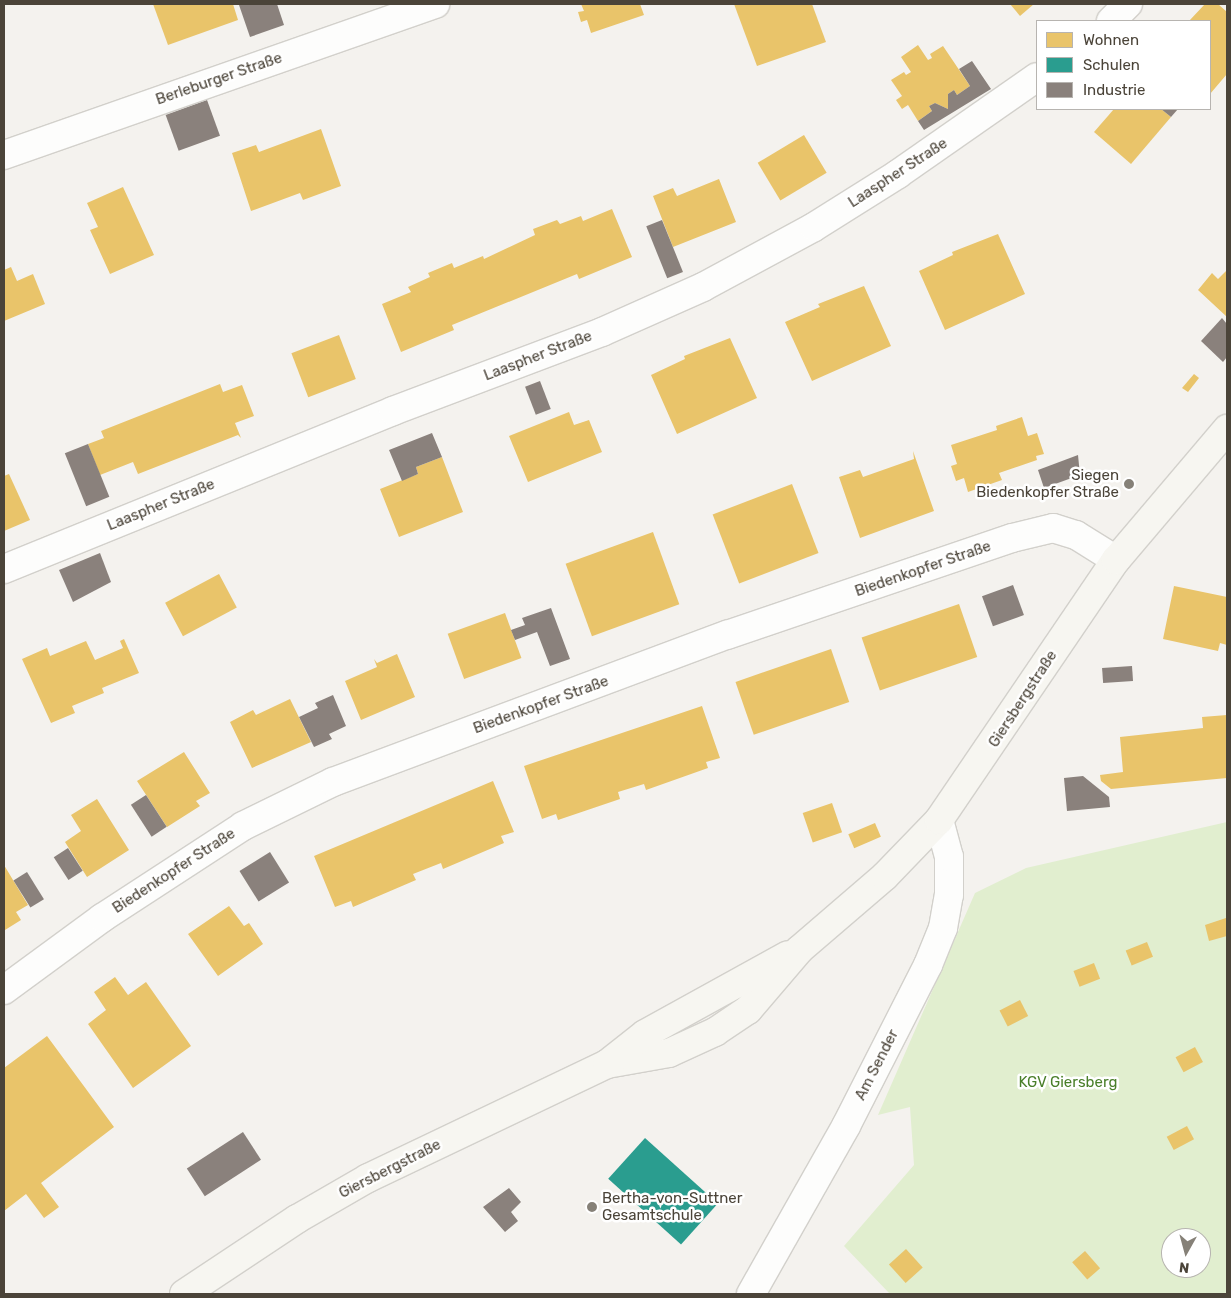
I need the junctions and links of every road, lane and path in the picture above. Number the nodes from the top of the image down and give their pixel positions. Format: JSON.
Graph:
{"nodes":[{"id":1,"x":435,"y":4,"type":"edge"},
{"id":2,"x":1128,"y":4,"type":"edge"},
{"id":3,"x":1112,"y":20,"type":"edge"},
{"id":4,"x":1036,"y":78,"type":"edge"},
{"id":5,"x":4,"y":155,"type":"edge"},
{"id":6,"x":1227,"y":429,"type":"edge"},
{"id":7,"x":1116,"y":560,"type":"junction"},
{"id":8,"x":4,"y":569,"type":"edge"},
{"id":9,"x":939,"y":820,"type":"junction"},
{"id":10,"x":4,"y":990,"type":"edge"},
{"id":11,"x":184,"y":1294,"type":"edge"},
{"id":12,"x":752,"y":1294,"type":"edge"}],
"edges":[{"from":1,"to":5,"type":"street","name":"Berleburger Straße"},
{"from":2,"to":3,"type":"street"},
{"from":4,"to":8,"type":"street","name":"Laaspher Straße"},
{"from":6,"to":7,"type":"street","name":"Giersbergstraße"},
{"from":7,"to":9,"type":"street","name":"Giersbergstraße"},
{"from":7,"to":10,"type":"street","name":"Biedenkopfer Straße"},
{"from":9,"to":11,"type":"street","name":"Giersbergstraße"},
{"from":9,"to":12,"type":"street","name":"Am Sender"}]}
